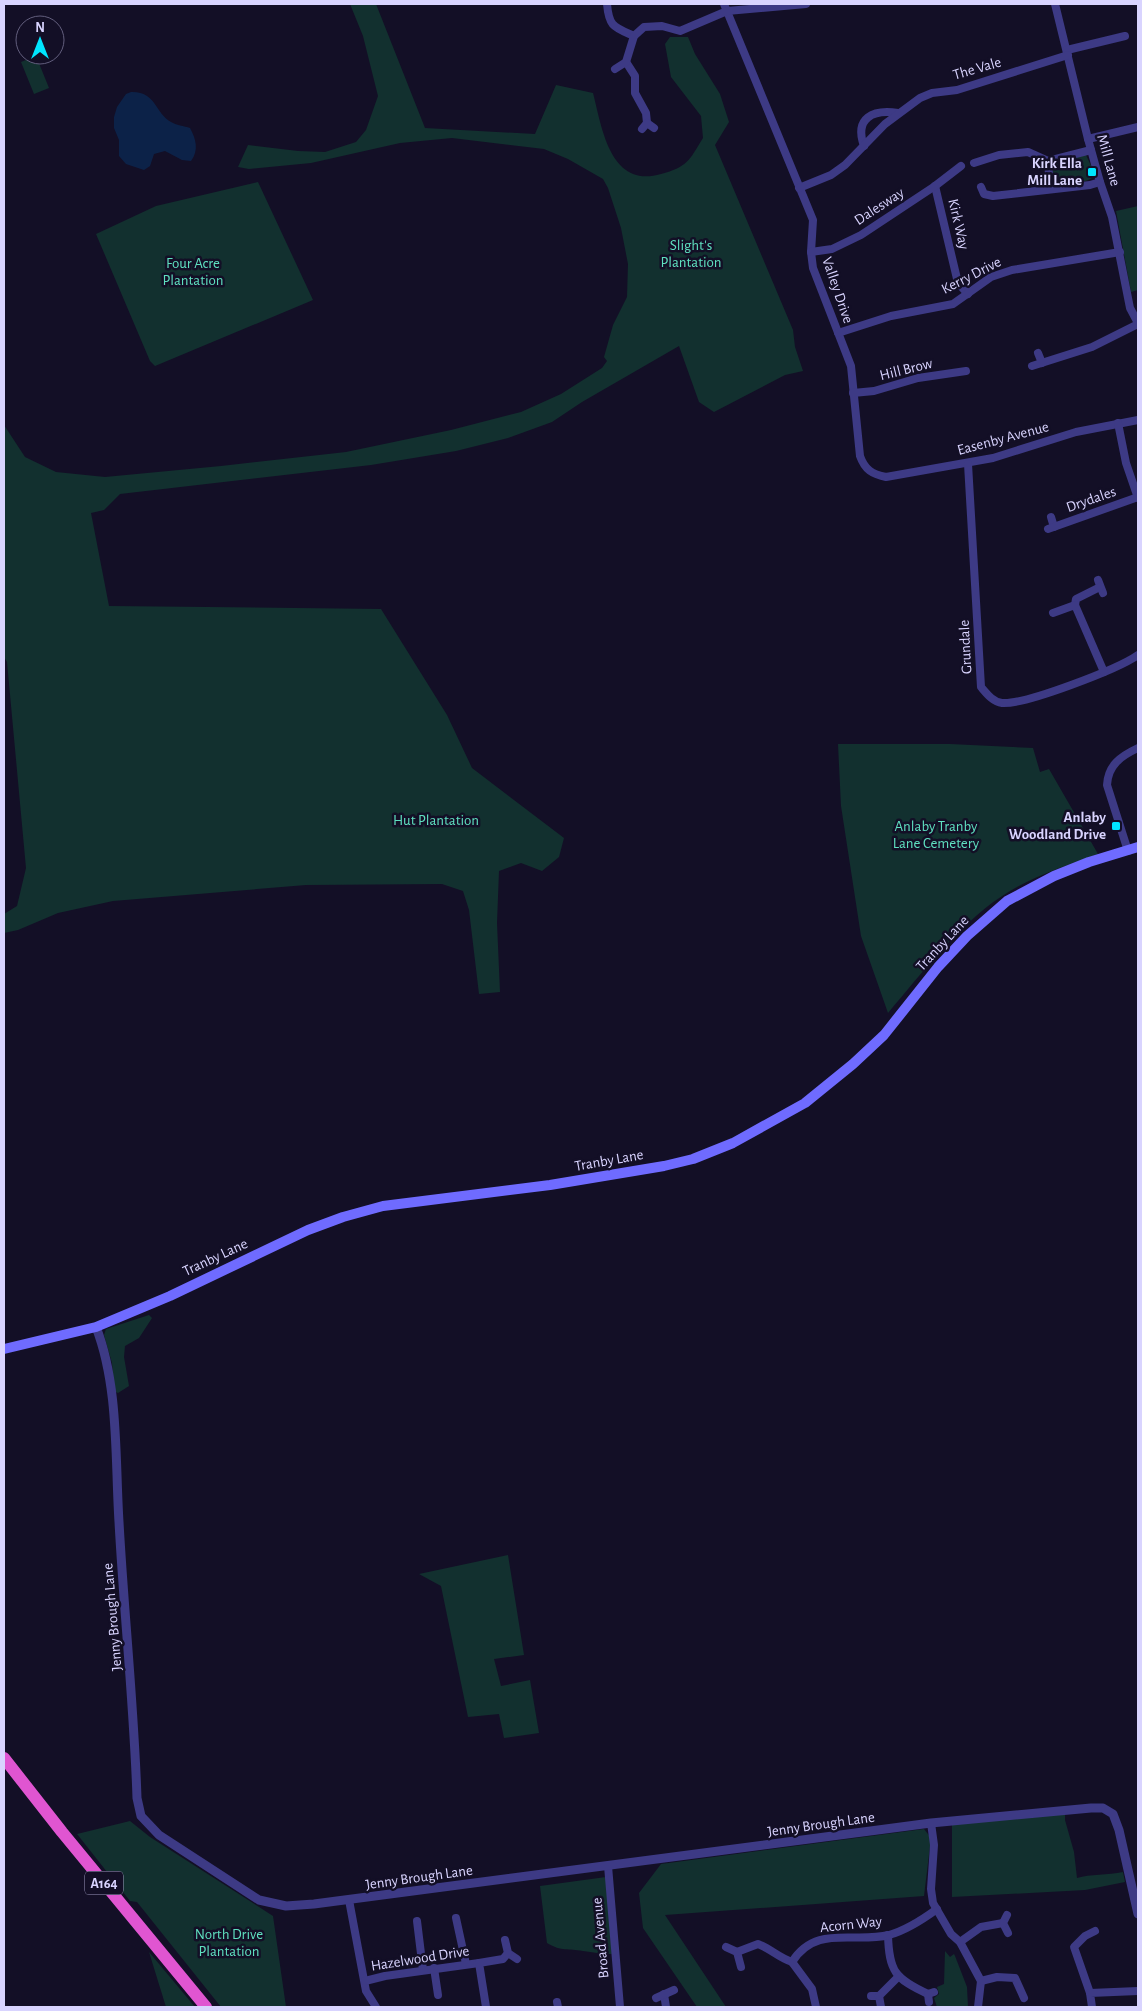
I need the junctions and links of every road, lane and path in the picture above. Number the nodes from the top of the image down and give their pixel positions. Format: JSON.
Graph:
{"nodes":[{"id":1,"x":607,"y":4,"type":"edge"},
{"id":2,"x":806,"y":4,"type":"edge"},
{"id":3,"x":1056,"y":4,"type":"edge"},
{"id":4,"x":725,"y":8,"type":"edge"},
{"id":5,"x":634,"y":36,"type":"junction"},
{"id":6,"x":1125,"y":36,"type":"dead end"},
{"id":7,"x":1067,"y":52,"type":"junction"},
{"id":8,"x":626,"y":62,"type":"junction"},
{"id":9,"x":615,"y":69,"type":"dead end"},
{"id":10,"x":898,"y":113,"type":"junction"},
{"id":11,"x":648,"y":127,"type":"dead end"},
{"id":12,"x":1138,"y":127,"type":"edge"},
{"id":13,"x":1088,"y":139,"type":"junction"},
{"id":14,"x":864,"y":146,"type":"junction"},
{"id":15,"x":1091,"y":150,"type":"junction"},
{"id":16,"x":1048,"y":161,"type":"junction"},
{"id":17,"x":974,"y":163,"type":"dead end"},
{"id":18,"x":958,"y":170,"type":"dead end"},
{"id":19,"x":1100,"y":182,"type":"junction"},
{"id":20,"x":934,"y":186,"type":"junction"},
{"id":21,"x":981,"y":187,"type":"dead end"},
{"id":22,"x":800,"y":188,"type":"junction"},
{"id":23,"x":1050,"y":189,"type":"junction"},
{"id":24,"x":811,"y":252,"type":"junction"},
{"id":25,"x":1120,"y":252,"type":"junction"},
{"id":26,"x":968,"y":294,"type":"junction"},
{"id":27,"x":1138,"y":323,"type":"edge"},
{"id":28,"x":838,"y":333,"type":"junction"},
{"id":29,"x":1038,"y":353,"type":"dead end"},
{"id":30,"x":1042,"y":363,"type":"junction"},
{"id":31,"x":1032,"y":366,"type":"dead end"},
{"id":32,"x":966,"y":371,"type":"dead end"},
{"id":33,"x":853,"y":393,"type":"junction"},
{"id":34,"x":1138,"y":420,"type":"edge"},
{"id":35,"x":1118,"y":424,"type":"junction"},
{"id":36,"x":968,"y":464,"type":"junction"},
{"id":37,"x":874,"y":474,"type":"joint"},
{"id":38,"x":1138,"y":498,"type":"edge"},
{"id":39,"x":1052,"y":517,"type":"dead end"},
{"id":40,"x":1100,"y":587,"type":"dead end"},
{"id":41,"x":1075,"y":605,"type":"junction"},
{"id":42,"x":1052,"y":613,"type":"dead end"},
{"id":43,"x":1138,"y":655,"type":"edge"},
{"id":44,"x":1104,"y":672,"type":"junction"},
{"id":45,"x":1138,"y":748,"type":"edge"},
{"id":46,"x":1138,"y":847,"type":"edge"},
{"id":47,"x":1128,"y":851,"type":"junction"},
{"id":48,"x":96,"y":1327,"type":"junction"},
{"id":49,"x":4,"y":1349,"type":"edge"},
{"id":50,"x":4,"y":1758,"type":"edge"},
{"id":51,"x":931,"y":1823,"type":"junction"},
{"id":52,"x":608,"y":1866,"type":"junction"},
{"id":53,"x":349,"y":1900,"type":"junction"},
{"id":54,"x":937,"y":1909,"type":"junction"},
{"id":55,"x":1007,"y":1914,"type":"dead end"},
{"id":56,"x":1138,"y":1914,"type":"edge"},
{"id":57,"x":456,"y":1918,"type":"dead end"},
{"id":58,"x":417,"y":1920,"type":"dead end"},
{"id":59,"x":1003,"y":1923,"type":"junction"},
{"id":60,"x":1095,"y":1931,"type":"dead end"},
{"id":61,"x":1008,"y":1933,"type":"dead end"},
{"id":62,"x":888,"y":1935,"type":"junction"},
{"id":63,"x":1072,"y":1936,"type":"dead end"},
{"id":64,"x":505,"y":1940,"type":"dead end"},
{"id":65,"x":1079,"y":1941,"type":"junction"},
{"id":66,"x":960,"y":1942,"type":"junction"},
{"id":67,"x":726,"y":1946,"type":"dead end"},
{"id":68,"x":737,"y":1952,"type":"junction"},
{"id":69,"x":508,"y":1954,"type":"junction"},
{"id":70,"x":517,"y":1959,"type":"dead end"},
{"id":71,"x":792,"y":1962,"type":"junction"},
{"id":72,"x":479,"y":1963,"type":"junction"},
{"id":73,"x":466,"y":1964,"type":"junction"},
{"id":74,"x":741,"y":1967,"type":"dead end"},
{"id":75,"x":434,"y":1968,"type":"junction"},
{"id":76,"x":423,"y":1970,"type":"junction"},
{"id":77,"x":898,"y":1977,"type":"junction"},
{"id":78,"x":365,"y":1981,"type":"junction"},
{"id":79,"x":981,"y":1981,"type":"junction"},
{"id":80,"x":674,"y":1990,"type":"dead end"},
{"id":81,"x":1138,"y":1992,"type":"edge"},
{"id":82,"x":1090,"y":1993,"type":"junction"},
{"id":83,"x":664,"y":1994,"type":"junction"},
{"id":84,"x":438,"y":1995,"type":"dead end"},
{"id":85,"x":930,"y":1996,"type":"dead end"},
{"id":86,"x":656,"y":1998,"type":"dead end"},
{"id":87,"x":1024,"y":1998,"type":"dead end"},
{"id":88,"x":206,"y":2007,"type":"edge"},
{"id":89,"x":376,"y":2007,"type":"edge"},
{"id":90,"x":486,"y":2007,"type":"edge"},
{"id":91,"x":620,"y":2007,"type":"edge"},
{"id":92,"x":666,"y":2007,"type":"edge"},
{"id":93,"x":816,"y":2007,"type":"edge"},
{"id":94,"x":881,"y":2007,"type":"edge"},
{"id":95,"x":978,"y":2007,"type":"edge"},
{"id":96,"x":1092,"y":2007,"type":"edge"}],
"edges":[{"from":1,"to":5,"type":"street"},
{"from":2,"to":4,"type":"street"},
{"from":3,"to":7,"type":"street","name":"Mill Lane"},
{"from":4,"to":5,"type":"street"},
{"from":4,"to":22,"type":"street","name":"Valley Drive"},
{"from":5,"to":8,"type":"street"},
{"from":6,"to":7,"type":"street","name":"The Vale"},
{"from":7,"to":10,"type":"street","name":"The Vale"},
{"from":7,"to":13,"type":"street","name":"Mill Lane"},
{"from":8,"to":9,"type":"street"},
{"from":8,"to":11,"type":"street"},
{"from":10,"to":14,"type":"street","name":"The Vale"},
{"from":10,"to":14,"type":"street"},
{"from":12,"to":13,"type":"street"},
{"from":13,"to":15,"type":"street","name":"Mill Lane"},
{"from":14,"to":22,"type":"street","name":"The Vale"},
{"from":15,"to":16,"type":"street"},
{"from":15,"to":19,"type":"street","name":"Mill Lane"},
{"from":16,"to":17,"type":"street"},
{"from":16,"to":23,"type":"street"},
{"from":18,"to":20,"type":"street","name":"Dalesway"},
{"from":19,"to":23,"type":"street"},
{"from":19,"to":25,"type":"street","name":"Mill Lane"},
{"from":20,"to":24,"type":"street","name":"Dalesway"},
{"from":20,"to":26,"type":"street","name":"Kirk Way"},
{"from":21,"to":23,"type":"street"},
{"from":22,"to":24,"type":"street","name":"Valley Drive"},
{"from":24,"to":28,"type":"street","name":"Valley Drive"},
{"from":25,"to":26,"type":"street","name":"Kerry Drive"},
{"from":25,"to":27,"type":"street","name":"Mill Lane"},
{"from":26,"to":28,"type":"street","name":"Kerry Drive"},
{"from":27,"to":30,"type":"street"},
{"from":28,"to":33,"type":"street","name":"Valley Drive"},
{"from":29,"to":30,"type":"street"},
{"from":30,"to":31,"type":"street"},
{"from":32,"to":33,"type":"street","name":"Hill Brow"},
{"from":33,"to":37,"type":"street","name":"Valley Drive"},
{"from":34,"to":35,"type":"street","name":"Easenby Avenue"},
{"from":35,"to":36,"type":"street","name":"Easenby Avenue"},
{"from":35,"to":38,"type":"street"},
{"from":36,"to":37,"type":"street","name":"Easenby Avenue"},
{"from":36,"to":44,"type":"street","name":"Grundale"},
{"from":38,"to":39,"type":"street","name":"Drydales"},
{"from":40,"to":41,"type":"street"},
{"from":41,"to":42,"type":"street"},
{"from":41,"to":44,"type":"street"},
{"from":43,"to":44,"type":"street","name":"Grundale"},
{"from":45,"to":47,"type":"street"},
{"from":46,"to":47,"type":"main road","name":"Tranby Lane"},
{"from":47,"to":48,"type":"main road","name":"Tranby Lane"},
{"from":48,"to":49,"type":"main road","name":"Tranby Lane"},
{"from":48,"to":53,"type":"street","name":"Jenny Brough Lane"},
{"from":50,"to":88,"type":"highway","number":"A164"},
{"from":51,"to":52,"type":"street","name":"Jenny Brough Lane"},
{"from":51,"to":54,"type":"street"},
{"from":51,"to":56,"type":"street","name":"Jenny Brough Lane"},
{"from":52,"to":53,"type":"street","name":"Jenny Brough Lane"},
{"from":52,"to":91,"type":"street","name":"Broad Avenue"},
{"from":53,"to":78,"type":"street"},
{"from":54,"to":62,"type":"street","name":"Acorn Way"},
{"from":54,"to":66,"type":"street"},
{"from":55,"to":59,"type":"street"},
{"from":57,"to":73,"type":"street"},
{"from":58,"to":76,"type":"street"},
{"from":59,"to":61,"type":"street"},
{"from":59,"to":66,"type":"street"},
{"from":60,"to":65,"type":"street"},
{"from":62,"to":71,"type":"street","name":"Acorn Way"},
{"from":62,"to":77,"type":"street"},
{"from":63,"to":65,"type":"street"},
{"from":64,"to":69,"type":"street"},
{"from":65,"to":82,"type":"street"},
{"from":66,"to":79,"type":"street"},
{"from":67,"to":68,"type":"street"},
{"from":68,"to":71,"type":"street"},
{"from":68,"to":74,"type":"street"},
{"from":69,"to":70,"type":"street"},
{"from":69,"to":72,"type":"street","name":"Hazelwood Drive"},
{"from":71,"to":93,"type":"street"},
{"from":72,"to":73,"type":"street","name":"Hazelwood Drive"},
{"from":72,"to":90,"type":"street","name":"Hazelwood Drive"},
{"from":73,"to":75,"type":"street","name":"Hazelwood Drive"},
{"from":75,"to":76,"type":"street","name":"Hazelwood Drive"},
{"from":75,"to":84,"type":"street"},
{"from":76,"to":78,"type":"street","name":"Hazelwood Drive"},
{"from":77,"to":85,"type":"street"},
{"from":77,"to":94,"type":"street"},
{"from":78,"to":89,"type":"street"},
{"from":79,"to":87,"type":"street"},
{"from":79,"to":95,"type":"street"},
{"from":80,"to":83,"type":"street"},
{"from":81,"to":82,"type":"street"},
{"from":82,"to":96,"type":"street"},
{"from":83,"to":86,"type":"street"},
{"from":83,"to":92,"type":"street"}]}
